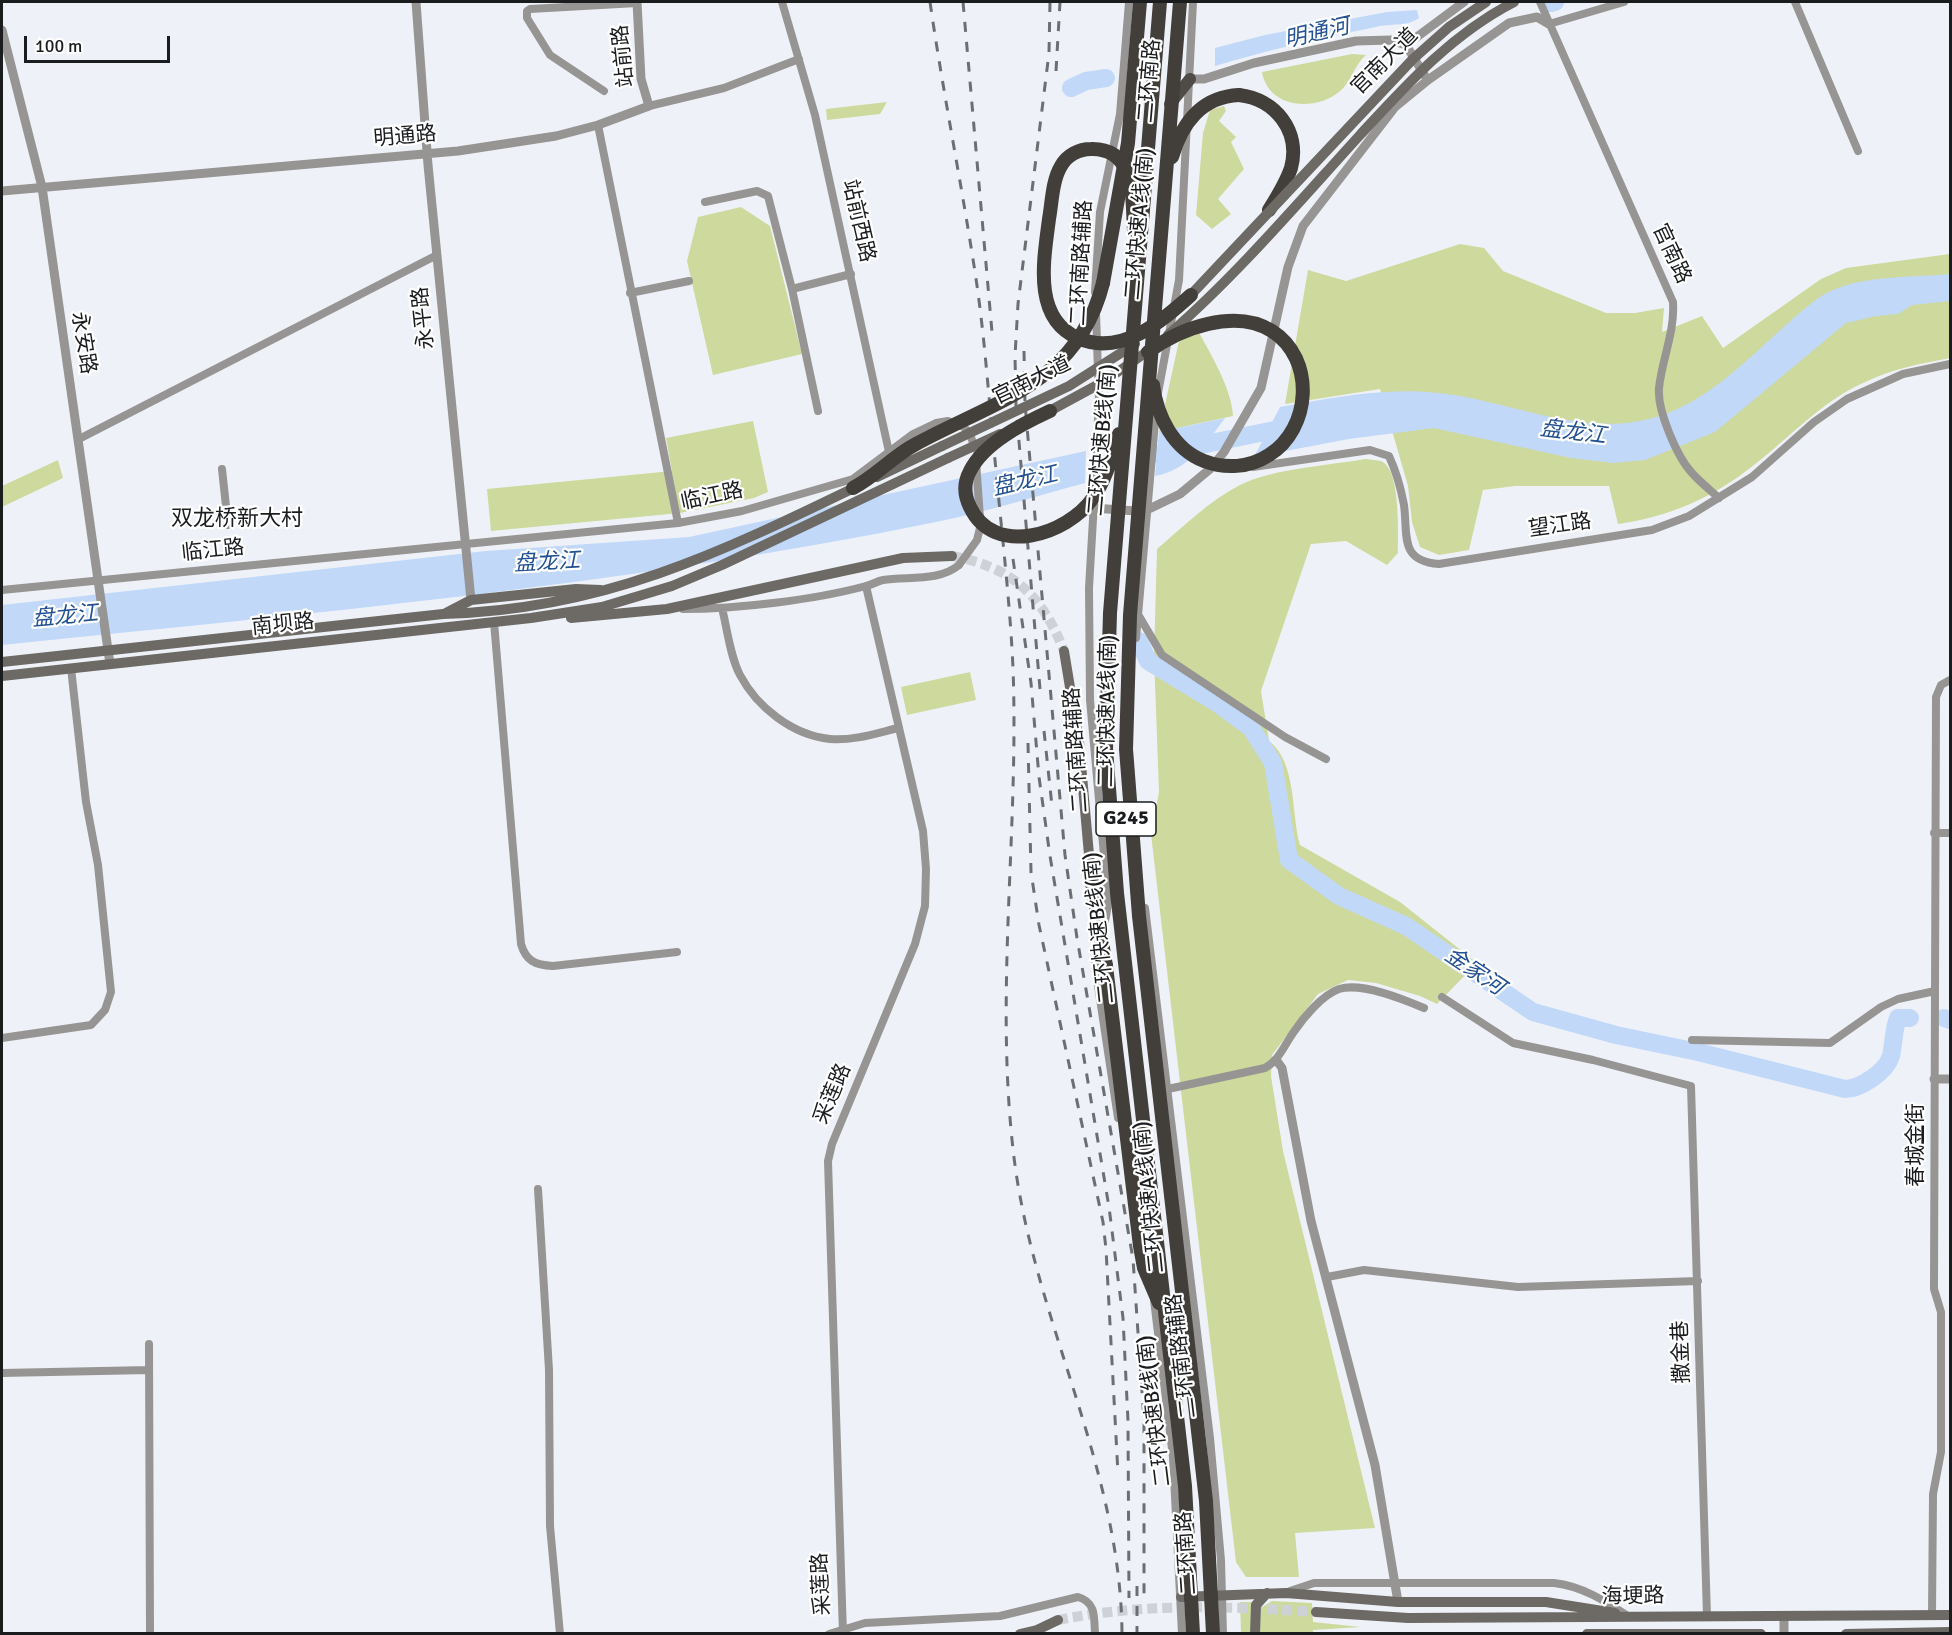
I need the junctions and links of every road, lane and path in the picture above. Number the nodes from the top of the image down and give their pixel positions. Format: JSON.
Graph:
{"nodes":[{"id":1,"x":416,"y":2,"type":"edge"},
{"id":2,"x":637,"y":2,"type":"edge"},
{"id":3,"x":782,"y":2,"type":"edge"},
{"id":4,"x":1140,"y":2,"type":"edge"},
{"id":5,"x":1161,"y":2,"type":"edge"},
{"id":6,"x":1178,"y":2,"type":"edge"},
{"id":7,"x":1193,"y":2,"type":"edge"},
{"id":8,"x":1464,"y":2,"type":"edge"},
{"id":9,"x":1486,"y":2,"type":"edge"},
{"id":10,"x":1514,"y":2,"type":"edge"},
{"id":11,"x":1540,"y":2,"type":"edge"},
{"id":12,"x":1624,"y":2,"type":"edge"},
{"id":13,"x":1795,"y":2,"type":"edge"},
{"id":14,"x":1129,"y":7,"type":"edge"},
{"id":15,"x":1549,"y":24,"type":"junction"},
{"id":16,"x":2,"y":30,"type":"edge"},
{"id":17,"x":1138,"y":33,"type":"junction"},
{"id":18,"x":1406,"y":45,"type":"junction"},
{"id":19,"x":1137,"y":51,"type":"junction"},
{"id":20,"x":799,"y":59,"type":"junction"},
{"id":21,"x":1125,"y":69,"type":"junction"},
{"id":22,"x":1190,"y":79,"type":"junction"},
{"id":23,"x":1428,"y":80,"type":"junction"},
{"id":24,"x":604,"y":91,"type":"dead end"},
{"id":25,"x":649,"y":106,"type":"junction"},
{"id":26,"x":1168,"y":107,"type":"junction"},
{"id":27,"x":598,"y":125,"type":"junction"},
{"id":28,"x":1858,"y":151,"type":"dead end"},
{"id":29,"x":427,"y":153,"type":"junction"},
{"id":30,"x":42,"y":187,"type":"junction"},
{"id":31,"x":2,"y":191,"type":"edge"},
{"id":32,"x":705,"y":202,"type":"dead end"},
{"id":33,"x":1162,"y":219,"type":"junction"},
{"id":34,"x":1244,"y":240,"type":"junction"},
{"id":35,"x":437,"y":255,"type":"junction"},
{"id":36,"x":851,"y":274,"type":"junction"},
{"id":37,"x":689,"y":281,"type":"dead end"},
{"id":38,"x":792,"y":289,"type":"junction"},
{"id":39,"x":630,"y":293,"type":"junction"},
{"id":40,"x":1191,"y":295,"type":"junction"},
{"id":41,"x":1135,"y":311,"type":"junction"},
{"id":42,"x":1152,"y":341,"type":"junction"},
{"id":43,"x":1133,"y":364,"type":"junction"},
{"id":44,"x":1950,"y":364,"type":"edge"},
{"id":45,"x":818,"y":411,"type":"dead end"},
{"id":46,"x":1050,"y":411,"type":"junction"},
{"id":47,"x":79,"y":439,"type":"junction"},
{"id":48,"x":889,"y":452,"type":"junction"},
{"id":49,"x":1214,"y":464,"type":"junction"},
{"id":50,"x":222,"y":470,"type":"dead end"},
{"id":51,"x":853,"y":488,"type":"junction"},
{"id":52,"x":1719,"y":498,"type":"junction"},
{"id":53,"x":1093,"y":508,"type":"junction"},
{"id":54,"x":1121,"y":510,"type":"junction"},
{"id":55,"x":1141,"y":510,"type":"junction"},
{"id":56,"x":678,"y":523,"type":"junction"},
{"id":57,"x":228,"y":525,"type":"dead end"},
{"id":58,"x":468,"y":548,"type":"junction"},
{"id":59,"x":955,"y":560,"type":"junction"},
{"id":60,"x":100,"y":581,"type":"junction"},
{"id":61,"x":866,"y":586,"type":"junction"},
{"id":62,"x":2,"y":590,"type":"edge"},
{"id":63,"x":612,"y":590,"type":"junction"},
{"id":64,"x":471,"y":597,"type":"junction"},
{"id":65,"x":722,"y":608,"type":"junction"},
{"id":66,"x":1138,"y":608,"type":"junction"},
{"id":67,"x":667,"y":609,"type":"junction"},
{"id":68,"x":483,"y":613,"type":"joint"},
{"id":69,"x":570,"y":613,"type":"joint"},
{"id":70,"x":444,"y":614,"type":"junction"},
{"id":71,"x":494,"y":622,"type":"junction"},
{"id":72,"x":108,"y":650,"type":"junction"},
{"id":73,"x":1064,"y":651,"type":"tunnel mouth"},
{"id":74,"x":2,"y":662,"type":"edge"},
{"id":75,"x":110,"y":664,"type":"junction"},
{"id":76,"x":71,"y":668,"type":"junction"},
{"id":77,"x":2,"y":676,"type":"edge"},
{"id":78,"x":1950,"y":680,"type":"edge"},
{"id":79,"x":898,"y":728,"type":"junction"},
{"id":80,"x":1326,"y":759,"type":"dead end"},
{"id":81,"x":1934,"y":833,"type":"junction"},
{"id":82,"x":1950,"y":833,"type":"edge"},
{"id":83,"x":1091,"y":877,"type":"joint"},
{"id":84,"x":1101,"y":935,"type":"junction"},
{"id":85,"x":677,"y":952,"type":"dead end"},
{"id":86,"x":1935,"y":991,"type":"junction"},
{"id":87,"x":1443,"y":997,"type":"dead end"},
{"id":88,"x":1424,"y":1008,"type":"dead end"},
{"id":89,"x":2,"y":1038,"type":"edge"},
{"id":90,"x":1692,"y":1040,"type":"dead end"},
{"id":91,"x":1277,"y":1061,"type":"junction"},
{"id":92,"x":1934,"y":1079,"type":"junction"},
{"id":93,"x":1950,"y":1079,"type":"edge"},
{"id":94,"x":1168,"y":1089,"type":"junction"},
{"id":95,"x":538,"y":1189,"type":"dead end"},
{"id":96,"x":1327,"y":1277,"type":"junction"},
{"id":97,"x":1698,"y":1281,"type":"junction"},
{"id":98,"x":149,"y":1344,"type":"dead end"},
{"id":99,"x":1168,"y":1345,"type":"junction"},
{"id":100,"x":149,"y":1370,"type":"junction"},
{"id":101,"x":2,"y":1372,"type":"edge"},
{"id":102,"x":1396,"y":1583,"type":"junction"},
{"id":103,"x":1267,"y":1593,"type":"junction"},
{"id":104,"x":1286,"y":1593,"type":"junction"},
{"id":105,"x":1209,"y":1595,"type":"junction"},
{"id":106,"x":1222,"y":1595,"type":"junction"},
{"id":107,"x":1195,"y":1596,"type":"junction"},
{"id":108,"x":1181,"y":1597,"type":"junction"},
{"id":109,"x":1398,"y":1602,"type":"junction"},
{"id":110,"x":1316,"y":1612,"type":"tunnel mouth"},
{"id":111,"x":1932,"y":1615,"type":"junction"},
{"id":112,"x":1950,"y":1615,"type":"edge"},
{"id":113,"x":1630,"y":1616,"type":"junction"},
{"id":114,"x":1707,"y":1616,"type":"junction"},
{"id":115,"x":1784,"y":1617,"type":"junction"},
{"id":116,"x":1058,"y":1620,"type":"tunnel mouth"},
{"id":117,"x":843,"y":1632,"type":"edge"},
{"id":118,"x":1950,"y":1632,"type":"edge"},
{"id":119,"x":1628,"y":1633,"type":"edge"},
{"id":120,"x":1638,"y":1633,"type":"edge"},
{"id":121,"x":150,"y":1634,"type":"edge"},
{"id":122,"x":560,"y":1634,"type":"edge"},
{"id":123,"x":829,"y":1634,"type":"edge"},
{"id":124,"x":1020,"y":1634,"type":"edge"},
{"id":125,"x":1095,"y":1634,"type":"edge"},
{"id":126,"x":1182,"y":1634,"type":"edge"},
{"id":127,"x":1195,"y":1634,"type":"edge"},
{"id":128,"x":1212,"y":1634,"type":"edge"},
{"id":129,"x":1223,"y":1634,"type":"edge"},
{"id":130,"x":1254,"y":1634,"type":"edge"},
{"id":131,"x":1587,"y":1634,"type":"edge"},
{"id":132,"x":1761,"y":1634,"type":"edge"},
{"id":133,"x":1784,"y":1634,"type":"edge"},
{"id":134,"x":1846,"y":1634,"type":"edge"}],
"edges":[{"from":1,"to":29,"type":"street","name":"永平路"},
{"from":2,"to":24,"type":"street"},
{"from":2,"to":25,"type":"street","name":"站前路"},
{"from":3,"to":20,"type":"street","name":"站前西路"},
{"from":4,"to":17,"type":"highway"},
{"from":5,"to":41,"type":"highway","name":"二环快速B线(南)","bridge":true},
{"from":5,"to":54,"type":"main road","name":"二环南路","number":"G245"},
{"from":6,"to":26,"type":"main road","name":"二环南路","number":"G245"},
{"from":6,"to":33,"type":"highway","name":"二环快速A线(南)","bridge":true},
{"from":7,"to":22,"type":"street","name":"二环南路辅路"},
{"from":8,"to":18,"type":"street"},
{"from":9,"to":34,"type":"main road","name":"官南大道","bridge":true},
{"from":10,"to":43,"type":"main road","name":"官南大道","bridge":true},
{"from":11,"to":15,"type":"street","name":"官南路"},
{"from":12,"to":15,"type":"street"},
{"from":13,"to":28,"type":"street"},
{"from":14,"to":17,"type":"highway"},
{"from":14,"to":21,"type":"street","name":"二环南路辅路"},
{"from":15,"to":23,"type":"street"},
{"from":15,"to":52,"type":"street","name":"官南路"},
{"from":16,"to":30,"type":"street","name":"永安路"},
{"from":17,"to":19,"type":"highway"},
{"from":18,"to":22,"type":"street"},
{"from":18,"to":23,"type":"street"},
{"from":19,"to":21,"type":"highway"},
{"from":19,"to":51,"type":"highway","bridge":true},
{"from":20,"to":25,"type":"street","name":"明通路"},
{"from":20,"to":36,"type":"street","name":"站前西路"},
{"from":21,"to":53,"type":"street","name":"二环南路辅路"},
{"from":22,"to":26,"type":"main road"},
{"from":22,"to":55,"type":"street","name":"二环南路辅路"},
{"from":23,"to":49,"type":"street"},
{"from":25,"to":27,"type":"street","name":"明通路"},
{"from":26,"to":55,"type":"main road","name":"二环南路","number":"G245"},
{"from":27,"to":29,"type":"street","name":"明通路"},
{"from":27,"to":39,"type":"street"},
{"from":29,"to":30,"type":"street","name":"明通路"},
{"from":29,"to":35,"type":"street","name":"永平路"},
{"from":30,"to":31,"type":"street","name":"明通路"},
{"from":30,"to":47,"type":"street","name":"永安路"},
{"from":32,"to":38,"type":"street"},
{"from":33,"to":34,"type":"highway","bridge":true},
{"from":33,"to":42,"type":"highway","name":"二环快速A线(南)","bridge":true},
{"from":34,"to":40,"type":"main road","name":"官南大道","bridge":true},
{"from":35,"to":47,"type":"street"},
{"from":35,"to":58,"type":"street","name":"永平路"},
{"from":36,"to":38,"type":"street"},
{"from":36,"to":48,"type":"street","name":"站前西路"},
{"from":37,"to":39,"type":"street"},
{"from":38,"to":45,"type":"street"},
{"from":39,"to":56,"type":"street"},
{"from":40,"to":41,"type":"highway","bridge":true},
{"from":40,"to":51,"type":"main road","name":"官南大道","bridge":true},
{"from":41,"to":43,"type":"highway","name":"二环快速B线(南)","bridge":true},
{"from":42,"to":43,"type":"highway","bridge":true},
{"from":42,"to":128,"type":"highway","name":"二环快速A线(南)","bridge":true},
{"from":43,"to":46,"type":"main road","name":"官南大道","bridge":true},
{"from":43,"to":46,"type":"highway","bridge":true},
{"from":43,"to":99,"type":"highway","name":"二环快速B线(南)","bridge":true},
{"from":44,"to":52,"type":"street","name":"望江路"},
{"from":46,"to":69,"type":"main road","name":"官南大道","bridge":true},
{"from":47,"to":60,"type":"street","name":"永安路"},
{"from":48,"to":56,"type":"street","name":"临江路"},
{"from":48,"to":59,"type":"street","name":"临江路","bridge":true},
{"from":49,"to":52,"type":"street","name":"望江路"},
{"from":49,"to":55,"type":"street"},
{"from":50,"to":57,"type":"street"},
{"from":51,"to":63,"type":"main road","name":"官南大道"},
{"from":53,"to":54,"type":"street"},
{"from":53,"to":84,"type":"street","name":"二环南路辅路"},
{"from":54,"to":55,"type":"street"},
{"from":54,"to":107,"type":"main road","name":"二环南路","number":"G245"},
{"from":55,"to":66,"type":"street","name":"二环南路辅路"},
{"from":55,"to":105,"type":"main road","name":"二环南路","number":"G245"},
{"from":56,"to":58,"type":"street","name":"临江路"},
{"from":58,"to":60,"type":"street","name":"临江路"},
{"from":58,"to":64,"type":"street","name":"永平路"},
{"from":59,"to":61,"type":"street"},
{"from":59,"to":67,"type":"main road"},
{"from":60,"to":62,"type":"street","name":"临江路"},
{"from":60,"to":72,"type":"street","name":"永安路"},
{"from":61,"to":65,"type":"street"},
{"from":61,"to":79,"type":"street","name":"采莲路"},
{"from":63,"to":64,"type":"main road"},
{"from":63,"to":68,"type":"main road","name":"官南大道"},
{"from":64,"to":70,"type":"main road"},
{"from":65,"to":67,"type":"street"},
{"from":65,"to":79,"type":"street"},
{"from":66,"to":80,"type":"street"},
{"from":66,"to":94,"type":"street","name":"二环南路辅路"},
{"from":67,"to":71,"type":"main road"},
{"from":68,"to":70,"type":"main road","name":"南坝路"},
{"from":69,"to":71,"type":"main road","name":"南坝路"},
{"from":70,"to":72,"type":"main road","name":"南坝路"},
{"from":71,"to":75,"type":"main road","name":"南坝路"},
{"from":71,"to":85,"type":"street"},
{"from":72,"to":74,"type":"main road","name":"南坝路"},
{"from":72,"to":75,"type":"street","name":"永安路"},
{"from":73,"to":83,"type":"main road"},
{"from":75,"to":76,"type":"main road","name":"南坝路"},
{"from":76,"to":77,"type":"main road","name":"南坝路"},
{"from":76,"to":89,"type":"street"},
{"from":78,"to":81,"type":"street","name":"春城金街"},
{"from":79,"to":117,"type":"street","name":"采莲路"},
{"from":81,"to":82,"type":"street"},
{"from":81,"to":86,"type":"street","name":"春城金街"},
{"from":83,"to":84,"type":"highway"},
{"from":84,"to":99,"type":"highway","bridge":true},
{"from":84,"to":108,"type":"street","name":"二环南路辅路"},
{"from":86,"to":90,"type":"street"},
{"from":86,"to":92,"type":"street","name":"春城金街"},
{"from":87,"to":97,"type":"street","name":"撒金巷"},
{"from":88,"to":91,"type":"street"},
{"from":91,"to":94,"type":"street"},
{"from":91,"to":96,"type":"street"},
{"from":92,"to":93,"type":"street"},
{"from":92,"to":111,"type":"street","name":"春城金街"},
{"from":94,"to":106,"type":"street","name":"二环南路辅路"},
{"from":95,"to":122,"type":"street"},
{"from":96,"to":97,"type":"street"},
{"from":96,"to":102,"type":"street"},
{"from":97,"to":114,"type":"street","name":"撒金巷"},
{"from":98,"to":100,"type":"street"},
{"from":99,"to":127,"type":"highway","name":"二环快速B线(南)","bridge":true},
{"from":100,"to":101,"type":"street"},
{"from":100,"to":121,"type":"street"},
{"from":102,"to":104,"type":"street"},
{"from":102,"to":109,"type":"street"},
{"from":102,"to":113,"type":"street"},
{"from":103,"to":104,"type":"main road"},
{"from":103,"to":106,"type":"main road"},
{"from":103,"to":130,"type":"main road"},
{"from":104,"to":109,"type":"main road"},
{"from":105,"to":106,"type":"main road"},
{"from":105,"to":107,"type":"main road"},
{"from":105,"to":128,"type":"main road","name":"二环南路","number":"G245"},
{"from":106,"to":129,"type":"street","name":"二环南路辅路"},
{"from":107,"to":108,"type":"main road"},
{"from":107,"to":127,"type":"main road","name":"二环南路","number":"G245"},
{"from":108,"to":126,"type":"street","name":"二环南路辅路"},
{"from":109,"to":113,"type":"main road"},
{"from":110,"to":113,"type":"main road","name":"海埂路"},
{"from":111,"to":112,"type":"main road","name":"海埂路"},
{"from":111,"to":115,"type":"main road","name":"海埂路"},
{"from":113,"to":114,"type":"main road","name":"海埂路"},
{"from":114,"to":115,"type":"main road","name":"海埂路"},
{"from":115,"to":133,"type":"street"},
{"from":116,"to":124,"type":"main road"},
{"from":117,"to":123,"type":"street"},
{"from":117,"to":125,"type":"street"},
{"from":118,"to":134,"type":"main road"},
{"from":119,"to":120,"type":"main road","name":"海埂路"},
{"from":119,"to":131,"type":"main road","name":"海埂路"},
{"from":120,"to":132,"type":"main road","name":"海埂路"}]}
